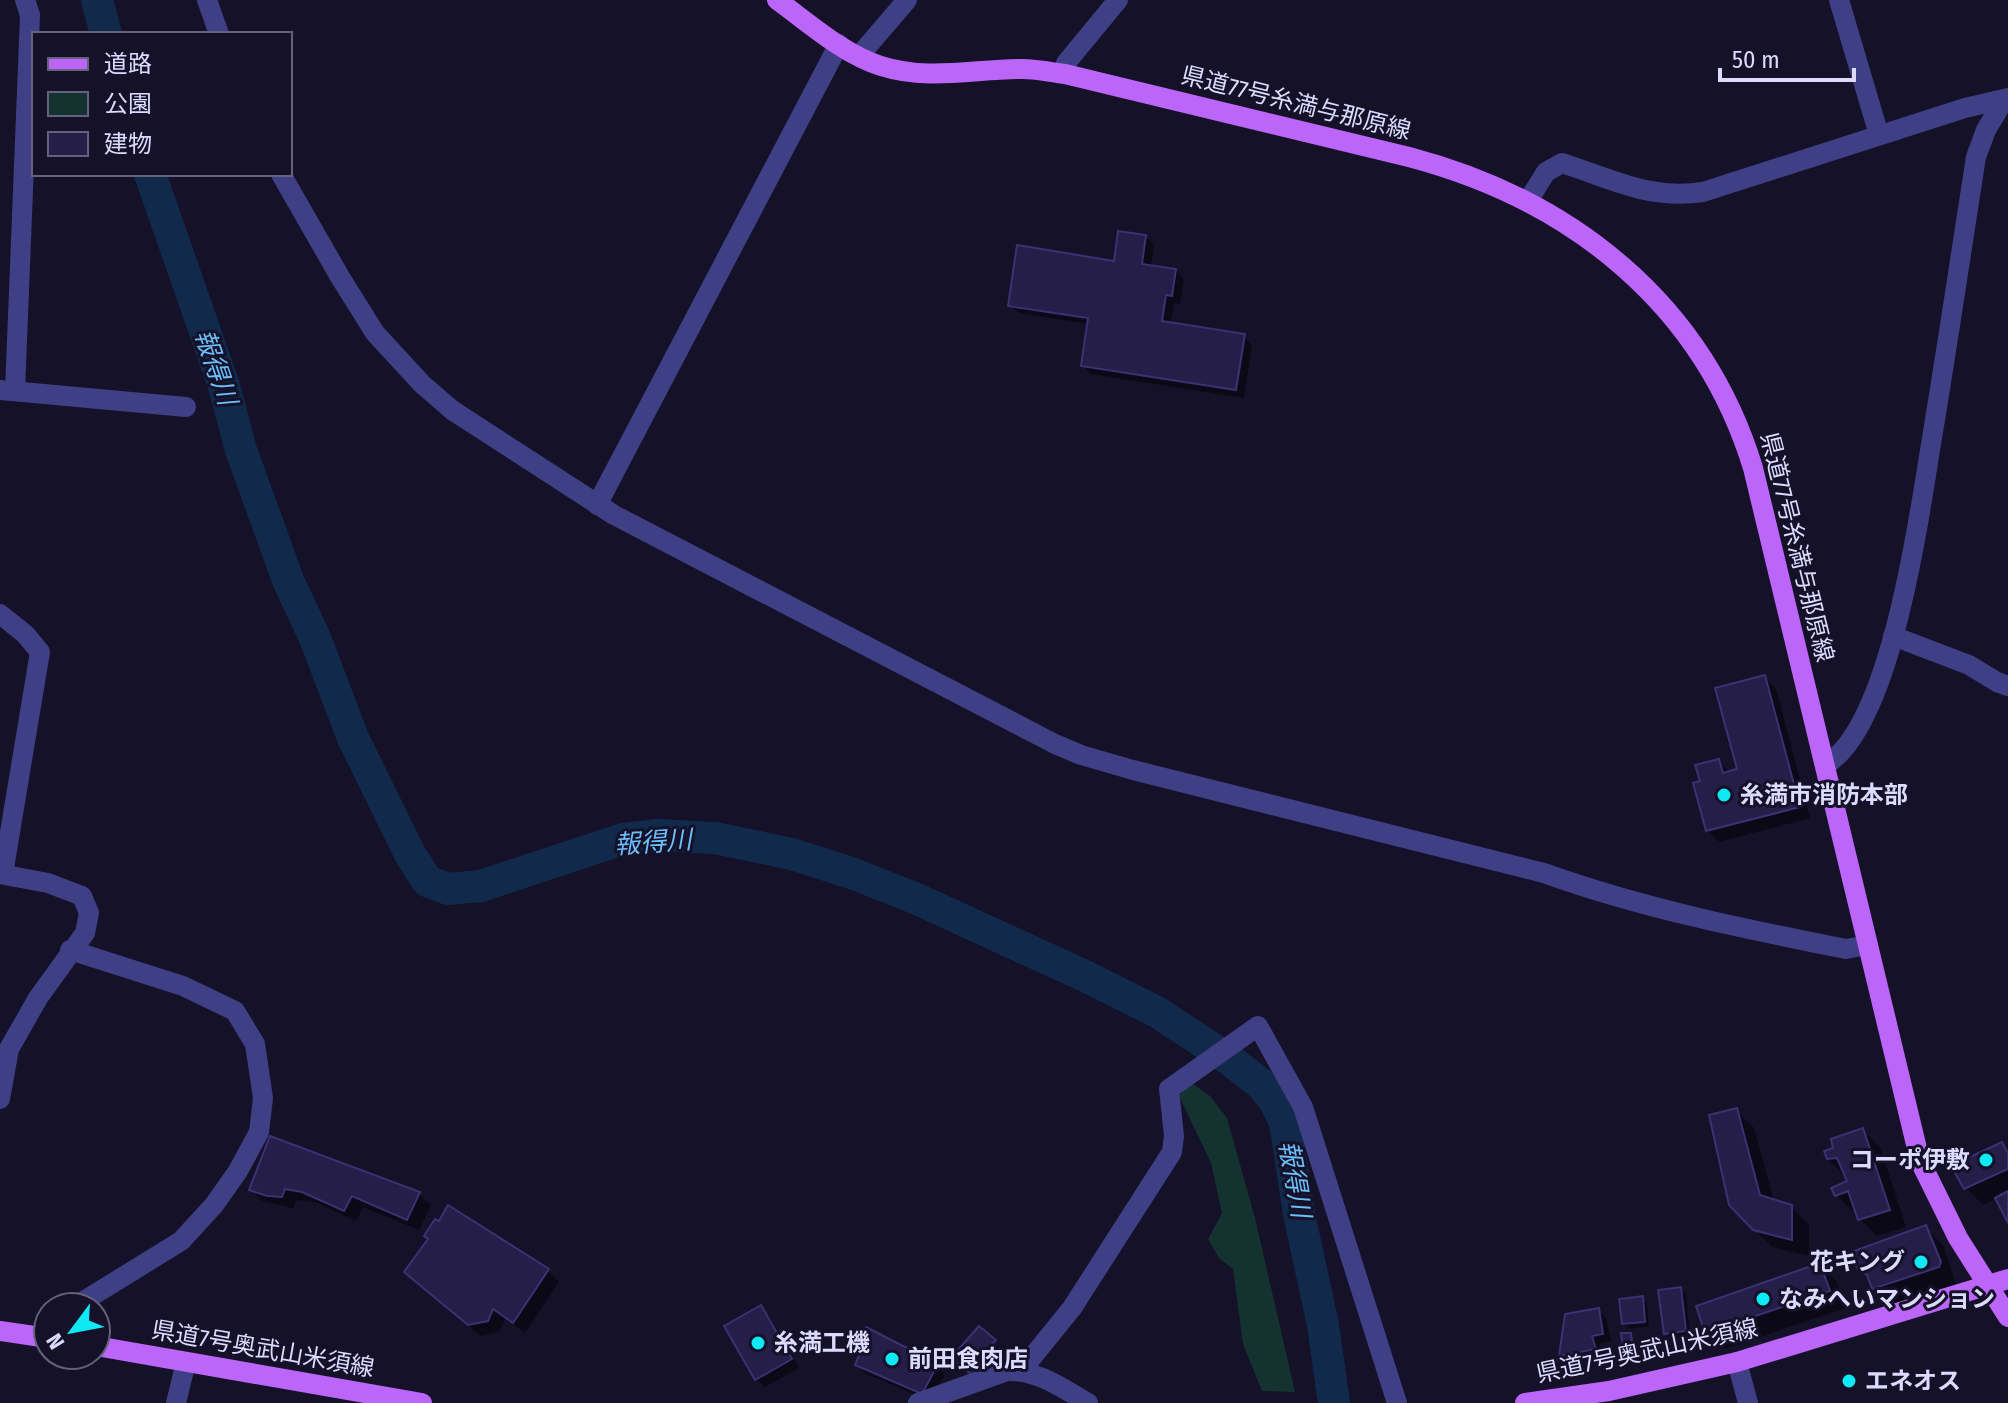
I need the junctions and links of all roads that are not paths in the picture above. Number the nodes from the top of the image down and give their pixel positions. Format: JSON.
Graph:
{"nodes":[{"id":1,"x":25,"y":0,"type":"edge"},
{"id":2,"x":207,"y":0,"type":"edge"},
{"id":3,"x":777,"y":0,"type":"edge"},
{"id":4,"x":907,"y":0,"type":"edge"},
{"id":5,"x":1118,"y":0,"type":"edge"},
{"id":6,"x":1839,"y":0,"type":"edge"},
{"id":7,"x":218,"y":32,"type":"edge"},
{"id":8,"x":839,"y":44,"type":"junction"},
{"id":9,"x":859,"y":56,"type":"junction"},
{"id":10,"x":1065,"y":74,"type":"junction"},
{"id":11,"x":2006,"y":99,"type":"edge"},
{"id":12,"x":1879,"y":135,"type":"junction"},
{"id":13,"x":282,"y":176,"type":"edge"},
{"id":14,"x":1528,"y":201,"type":"junction"},
{"id":15,"x":7,"y":390,"type":"edge"},
{"id":16,"x":186,"y":407,"type":"dead end"},
{"id":17,"x":597,"y":505,"type":"junction"},
{"id":18,"x":0,"y":614,"type":"edge"},
{"id":19,"x":1893,"y":636,"type":"junction"},
{"id":20,"x":2008,"y":686,"type":"edge"},
{"id":21,"x":1825,"y":765,"type":"junction"},
{"id":22,"x":2,"y":874,"type":"edge"},
{"id":23,"x":1867,"y":945,"type":"junction"},
{"id":24,"x":70,"y":950,"type":"junction"},
{"id":25,"x":0,"y":1099,"type":"edge"},
{"id":26,"x":2008,"y":1279,"type":"edge"},
{"id":27,"x":1988,"y":1285,"type":"junction"},
{"id":28,"x":100,"y":1291,"type":"edge"},
{"id":29,"x":2008,"y":1317,"type":"edge"},
{"id":30,"x":0,"y":1331,"type":"edge"},
{"id":31,"x":32,"y":1335,"type":"edge"},
{"id":32,"x":112,"y":1349,"type":"edge"},
{"id":33,"x":186,"y":1362,"type":"junction"},
{"id":34,"x":1737,"y":1362,"type":"junction"},
{"id":35,"x":1021,"y":1371,"type":"junction"},
{"id":36,"x":176,"y":1403,"type":"edge"},
{"id":37,"x":422,"y":1403,"type":"edge"},
{"id":38,"x":918,"y":1403,"type":"edge"},
{"id":39,"x":1088,"y":1403,"type":"edge"},
{"id":40,"x":1397,"y":1403,"type":"edge"},
{"id":41,"x":1525,"y":1403,"type":"edge"},
{"id":42,"x":1748,"y":1403,"type":"edge"}],
"edges":[{"from":1,"to":15,"type":"street"},
{"from":2,"to":7,"type":"street"},
{"from":3,"to":8,"type":"main road","name":"県道77号糸満与那原線"},
{"from":4,"to":9,"type":"street"},
{"from":5,"to":10,"type":"street"},
{"from":6,"to":12,"type":"street"},
{"from":8,"to":9,"type":"main road","name":"県道77号糸満与那原線"},
{"from":8,"to":17,"type":"street"},
{"from":9,"to":10,"type":"main road","name":"県道77号糸満与那原線"},
{"from":10,"to":14,"type":"main road","name":"県道77号糸満与那原線"},
{"from":11,"to":12,"type":"street"},
{"from":11,"to":19,"type":"street"},
{"from":12,"to":14,"type":"street"},
{"from":13,"to":17,"type":"street"},
{"from":14,"to":21,"type":"main road","name":"県道77号糸満与那原線"},
{"from":15,"to":16,"type":"street"},
{"from":17,"to":23,"type":"street"},
{"from":18,"to":22,"type":"street"},
{"from":19,"to":20,"type":"street"},
{"from":19,"to":21,"type":"street"},
{"from":21,"to":23,"type":"main road","name":"県道77号糸満与那原線"},
{"from":22,"to":24,"type":"street"},
{"from":23,"to":27,"type":"main road","name":"県道77号糸満与那原線"},
{"from":24,"to":25,"type":"street"},
{"from":24,"to":28,"type":"street"},
{"from":26,"to":27,"type":"main road","name":"県道7号奥武山米須線"},
{"from":27,"to":29,"type":"main road","name":"県道77号糸満与那原線"},
{"from":27,"to":34,"type":"main road","name":"県道7号奥武山米須線"},
{"from":30,"to":31,"type":"main road"},
{"from":32,"to":33,"type":"main road","name":"県道7号奥武山米須線"},
{"from":33,"to":36,"type":"street"},
{"from":33,"to":37,"type":"main road","name":"県道7号奥武山米須線"},
{"from":34,"to":41,"type":"main road","name":"県道7号奥武山米須線"},
{"from":34,"to":42,"type":"street"},
{"from":35,"to":38,"type":"street"},
{"from":35,"to":39,"type":"street"},
{"from":35,"to":40,"type":"street"}]}
